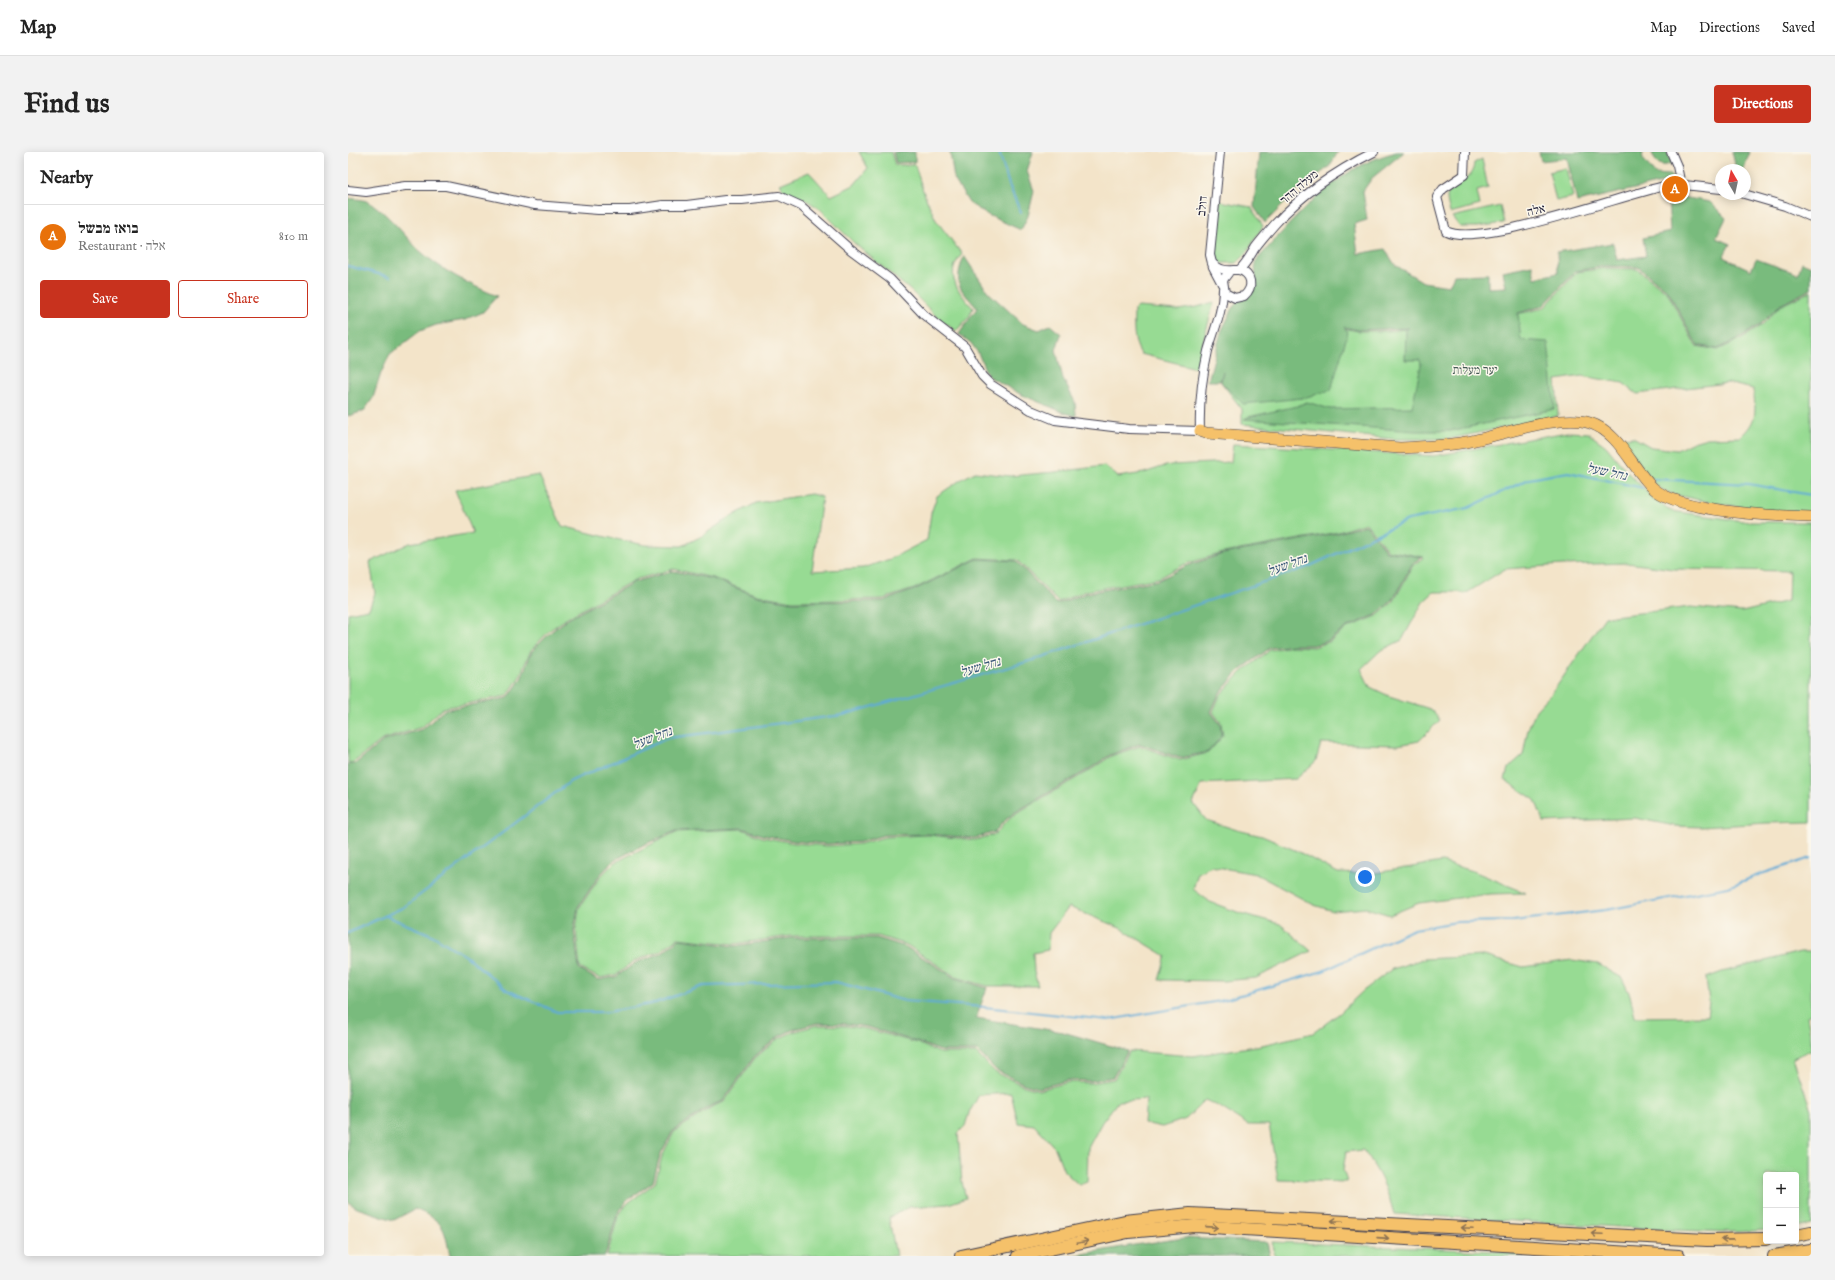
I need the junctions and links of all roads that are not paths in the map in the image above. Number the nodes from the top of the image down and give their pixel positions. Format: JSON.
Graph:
{"nodes":[{"id":1,"x":1220,"y":152,"type":"edge"},
{"id":2,"x":1374,"y":152,"type":"edge"},
{"id":3,"x":1465,"y":152,"type":"edge"},
{"id":4,"x":1671,"y":152,"type":"edge"},
{"id":5,"x":1681,"y":185,"type":"junction"},
{"id":6,"x":1715,"y":188,"type":"edge"},
{"id":7,"x":348,"y":190,"type":"edge"},
{"id":8,"x":1751,"y":196,"type":"edge"},
{"id":9,"x":1811,"y":217,"type":"edge"},
{"id":10,"x":1251,"y":255,"type":"junction"},
{"id":11,"x":1212,"y":262,"type":"junction"},
{"id":12,"x":1238,"y":270,"type":"junction"},
{"id":13,"x":1229,"y":272,"type":"junction"},
{"id":14,"x":1250,"y":278,"type":"junction"},
{"id":15,"x":1223,"y":286,"type":"junction"},
{"id":16,"x":1240,"y":298,"type":"junction"},
{"id":17,"x":1221,"y":312,"type":"junction"},
{"id":18,"x":1200,"y":431,"type":"junction"},
{"id":19,"x":1811,"y":517,"type":"edge"},
{"id":20,"x":1811,"y":1232,"type":"edge"},
{"id":21,"x":1799,"y":1234,"type":"edge"},
{"id":22,"x":1763,"y":1239,"type":"edge"},
{"id":23,"x":1811,"y":1250,"type":"edge"},
{"id":24,"x":961,"y":1256,"type":"edge"},
{"id":25,"x":1018,"y":1256,"type":"edge"},
{"id":26,"x":1679,"y":1256,"type":"edge"},
{"id":27,"x":1774,"y":1256,"type":"edge"}],
"edges":[{"from":1,"to":11,"type":"street","name":"דולב"},
{"from":2,"to":10,"type":"street","name":"מעלה ההר"},
{"from":3,"to":5,"type":"street","name":"אלה"},
{"from":4,"to":5,"type":"street"},
{"from":5,"to":6,"type":"street","name":"אלה"},
{"from":7,"to":18,"type":"street"},
{"from":8,"to":9,"type":"street"},
{"from":10,"to":12,"type":"street","name":"מעלה ההר"},
{"from":10,"to":14,"type":"street"},
{"from":11,"to":13,"type":"street"},
{"from":11,"to":15,"type":"street","name":"דולב"},
{"from":12,"to":13,"type":"street"},
{"from":12,"to":14,"type":"street"},
{"from":13,"to":15,"type":"street"},
{"from":14,"to":16,"type":"street"},
{"from":15,"to":16,"type":"street"},
{"from":15,"to":17,"type":"street"},
{"from":16,"to":17,"type":"street"},
{"from":17,"to":18,"type":"street"},
{"from":18,"to":19,"type":"main road"},
{"from":20,"to":21,"type":"highway"},
{"from":22,"to":24,"type":"highway","one_way":true},
{"from":23,"to":27,"type":"highway"},
{"from":25,"to":26,"type":"highway","one_way":true}]}
